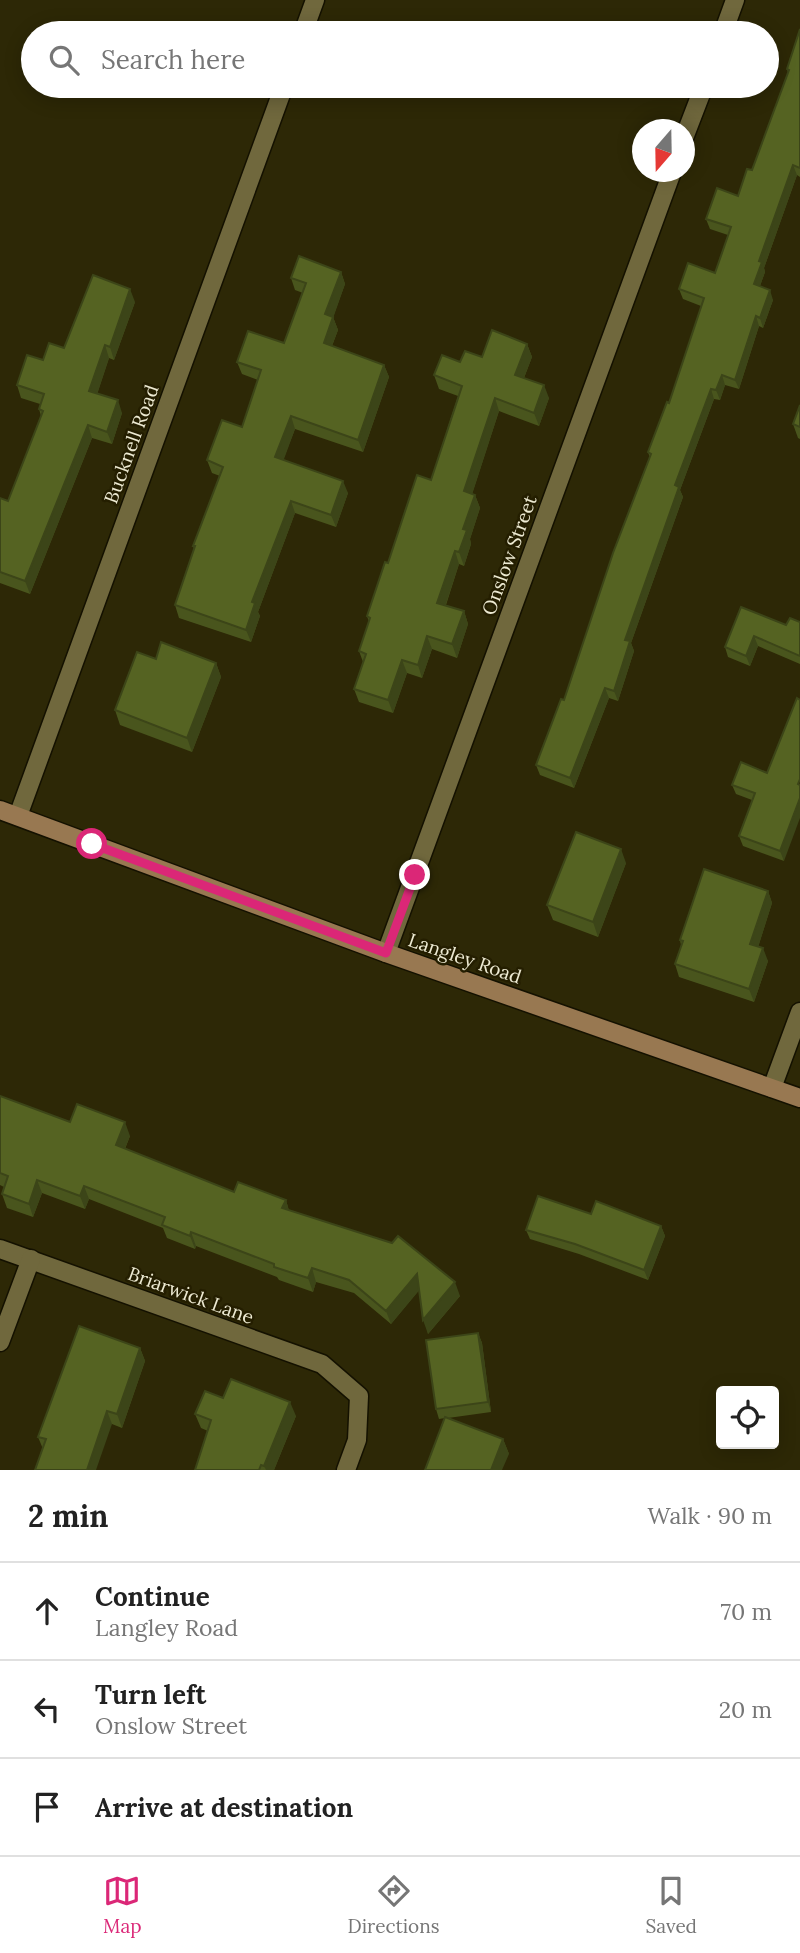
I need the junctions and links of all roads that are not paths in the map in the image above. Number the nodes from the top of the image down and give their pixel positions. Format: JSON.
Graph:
{"nodes":[{"id":1,"x":315,"y":0,"type":"edge"},
{"id":2,"x":735,"y":0,"type":"edge"},
{"id":3,"x":307,"y":21,"type":"edge"},
{"id":4,"x":727,"y":21,"type":"edge"},
{"id":5,"x":280,"y":98,"type":"edge"},
{"id":6,"x":699,"y":98,"type":"edge"},
{"id":7,"x":691,"y":119,"type":"edge"},
{"id":8,"x":668,"y":182,"type":"edge"},
{"id":9,"x":0,"y":810,"type":"edge"},
{"id":10,"x":18,"y":817,"type":"junction"},
{"id":11,"x":386,"y":953,"type":"junction"},
{"id":12,"x":800,"y":1012,"type":"edge"},
{"id":13,"x":772,"y":1088,"type":"junction"},
{"id":14,"x":800,"y":1098,"type":"edge"},
{"id":15,"x":0,"y":1249,"type":"edge"},
{"id":16,"x":31,"y":1259,"type":"junction"},
{"id":17,"x":0,"y":1342,"type":"edge"},
{"id":18,"x":346,"y":1470,"type":"edge"}],
"edges":[{"from":1,"to":3,"type":"street"},
{"from":2,"to":4,"type":"street"},
{"from":5,"to":10,"type":"street","name":"Bucknell Road"},
{"from":6,"to":7,"type":"street"},
{"from":8,"to":11,"type":"street","name":"Onslow Street"},
{"from":9,"to":10,"type":"street","name":"Langley Road"},
{"from":10,"to":11,"type":"street","name":"Langley Road"},
{"from":11,"to":13,"type":"street","name":"Langley Road"},
{"from":12,"to":13,"type":"street"},
{"from":13,"to":14,"type":"street","name":"Langley Road"},
{"from":15,"to":16,"type":"street","name":"Briarwick Lane"},
{"from":16,"to":17,"type":"street"},
{"from":16,"to":18,"type":"street","name":"Briarwick Lane"}]}
